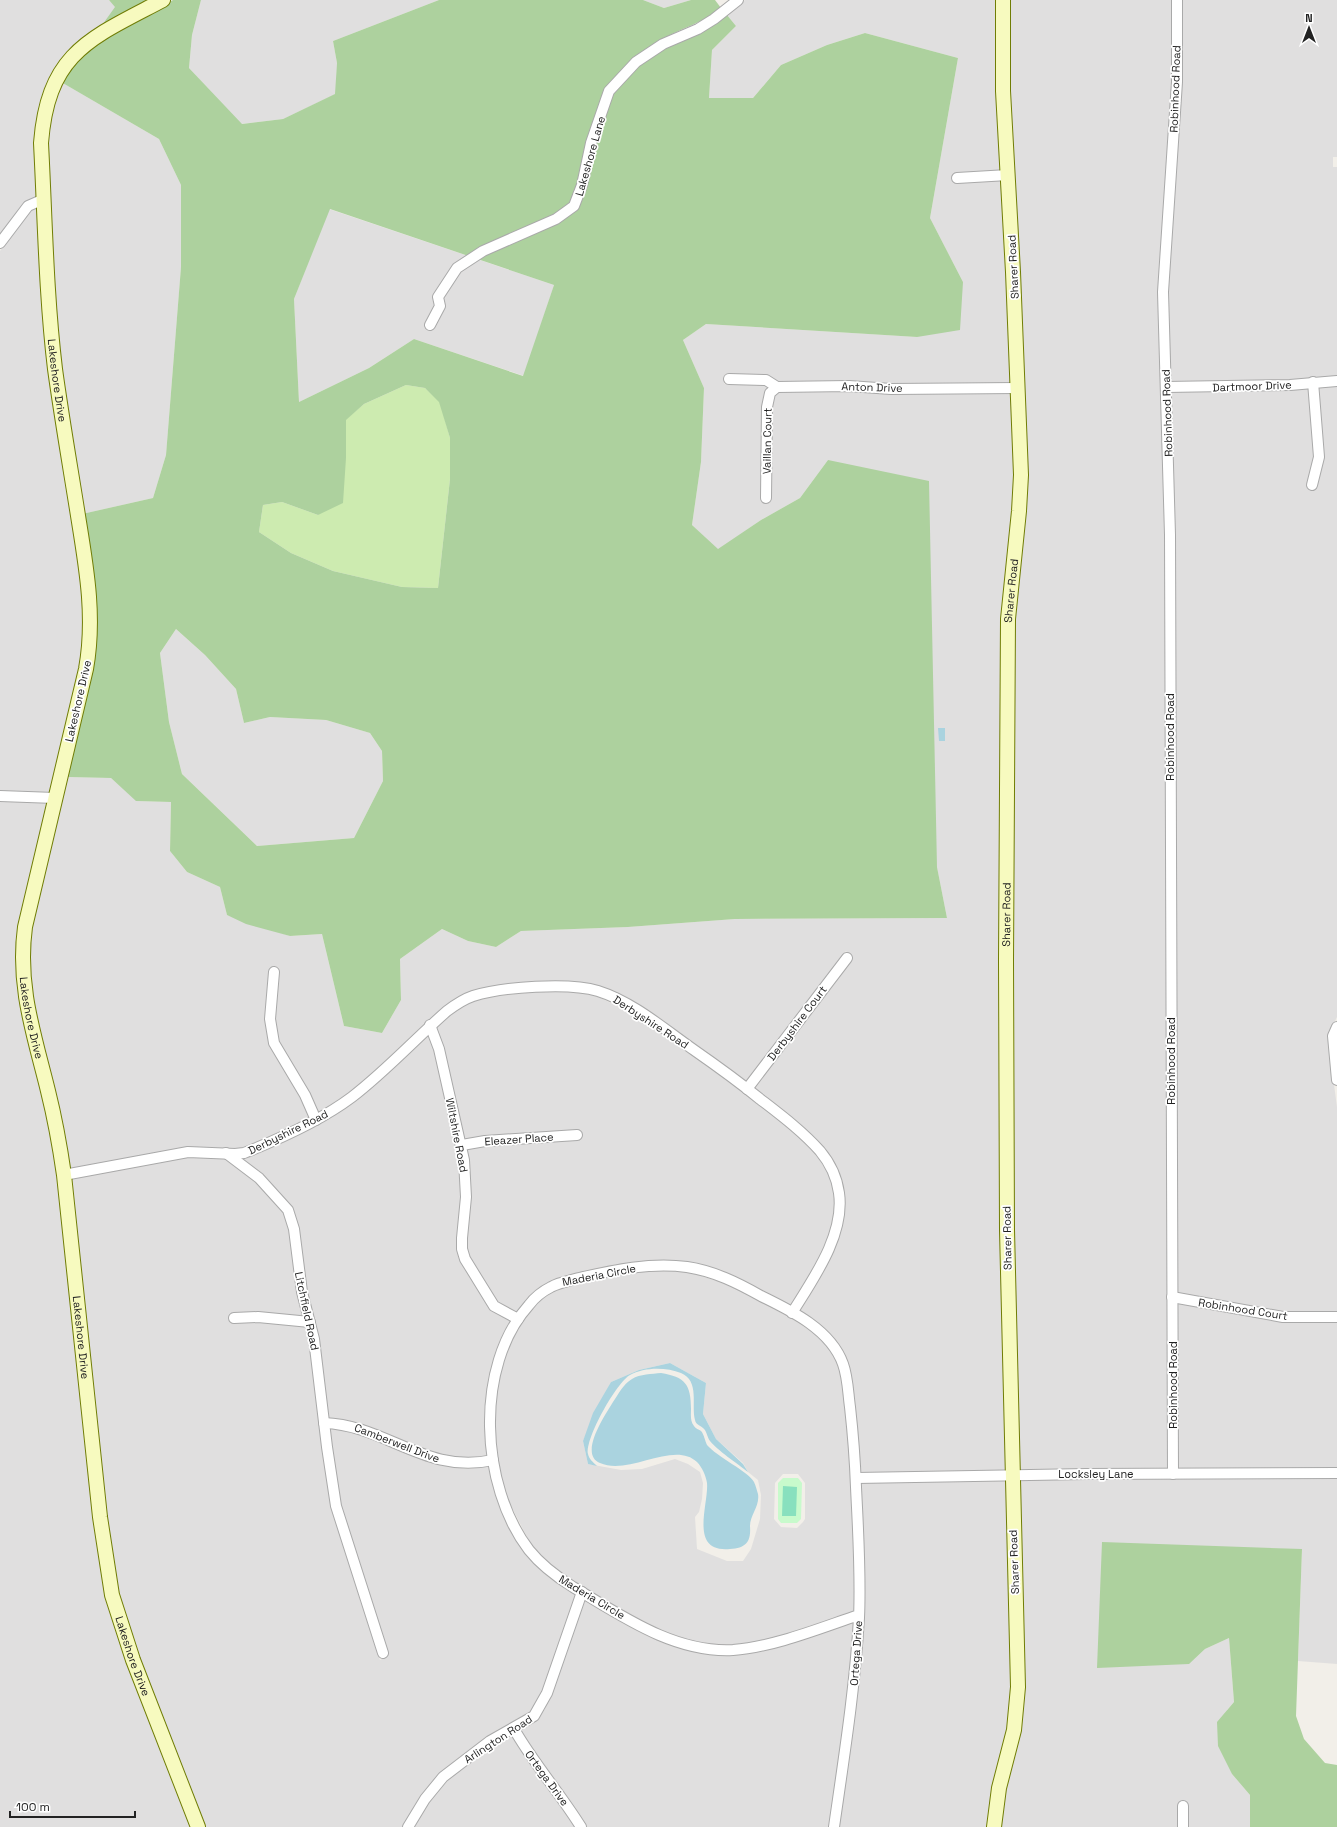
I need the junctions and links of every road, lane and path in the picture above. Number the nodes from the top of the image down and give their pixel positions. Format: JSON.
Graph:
{"nodes":[{"id":1,"x":163,"y":0,"type":"edge"},
{"id":2,"x":738,"y":0,"type":"edge"},
{"id":3,"x":1003,"y":0,"type":"edge"},
{"id":4,"x":1177,"y":0,"type":"edge"},
{"id":5,"x":1008,"y":175,"type":"junction"},
{"id":6,"x":957,"y":178,"type":"dead end"},
{"id":7,"x":44,"y":199,"type":"junction"},
{"id":8,"x":0,"y":243,"type":"edge"},
{"id":9,"x":430,"y":325,"type":"dead end"},
{"id":10,"x":729,"y":379,"type":"dead end"},
{"id":11,"x":1337,"y":381,"type":"edge"},
{"id":12,"x":1313,"y":382,"type":"junction"},
{"id":13,"x":777,"y":387,"type":"junction"},
{"id":14,"x":1166,"y":387,"type":"junction"},
{"id":15,"x":1018,"y":388,"type":"junction"},
{"id":16,"x":1312,"y":485,"type":"dead end"},
{"id":17,"x":766,"y":498,"type":"dead end"},
{"id":18,"x":0,"y":796,"type":"edge"},
{"id":19,"x":55,"y":798,"type":"junction"},
{"id":20,"x":847,"y":958,"type":"dead end"},
{"id":21,"x":274,"y":972,"type":"dead end"},
{"id":22,"x":430,"y":1025,"type":"junction"},
{"id":23,"x":1337,"y":1026,"type":"edge"},
{"id":24,"x":1337,"y":1080,"type":"edge"},
{"id":25,"x":747,"y":1089,"type":"junction"},
{"id":26,"x":316,"y":1120,"type":"junction"},
{"id":27,"x":577,"y":1135,"type":"dead end"},
{"id":28,"x":462,"y":1145,"type":"junction"},
{"id":29,"x":225,"y":1153,"type":"junction"},
{"id":30,"x":64,"y":1175,"type":"junction"},
{"id":31,"x":1172,"y":1297,"type":"junction"},
{"id":32,"x":792,"y":1313,"type":"junction"},
{"id":33,"x":1337,"y":1317,"type":"edge"},
{"id":34,"x":234,"y":1318,"type":"dead end"},
{"id":35,"x":518,"y":1318,"type":"junction"},
{"id":36,"x":310,"y":1322,"type":"junction"},
{"id":37,"x":324,"y":1423,"type":"junction"},
{"id":38,"x":493,"y":1460,"type":"junction"},
{"id":39,"x":1337,"y":1473,"type":"edge"},
{"id":40,"x":1173,"y":1474,"type":"junction"},
{"id":41,"x":1012,"y":1476,"type":"junction"},
{"id":42,"x":856,"y":1478,"type":"junction"},
{"id":43,"x":582,"y":1592,"type":"junction"},
{"id":44,"x":859,"y":1615,"type":"junction"},
{"id":45,"x":383,"y":1653,"type":"dead end"},
{"id":46,"x":514,"y":1729,"type":"junction"},
{"id":47,"x":1183,"y":1806,"type":"dead end"},
{"id":48,"x":198,"y":1827,"type":"edge"},
{"id":49,"x":408,"y":1827,"type":"edge"},
{"id":50,"x":581,"y":1827,"type":"edge"},
{"id":51,"x":834,"y":1827,"type":"edge"},
{"id":52,"x":994,"y":1827,"type":"edge"},
{"id":53,"x":1183,"y":1827,"type":"edge"}],
"edges":[{"from":1,"to":7,"type":"street","name":"Lakeshore Drive"},
{"from":2,"to":9,"type":"street","name":"Lakeshore Lane"},
{"from":3,"to":5,"type":"street","name":"Sharer Road"},
{"from":4,"to":14,"type":"street","name":"Robinhood Road"},
{"from":5,"to":6,"type":"street"},
{"from":5,"to":15,"type":"street","name":"Sharer Road"},
{"from":7,"to":8,"type":"street"},
{"from":7,"to":19,"type":"street","name":"Lakeshore Drive"},
{"from":10,"to":13,"type":"street","name":"Anton Drive"},
{"from":11,"to":12,"type":"street","name":"Dartmoor Drive"},
{"from":12,"to":14,"type":"street","name":"Dartmoor Drive"},
{"from":12,"to":16,"type":"street"},
{"from":13,"to":15,"type":"street","name":"Anton Drive"},
{"from":13,"to":17,"type":"street","name":"Vaillan Court"},
{"from":14,"to":31,"type":"street","name":"Robinhood Road"},
{"from":15,"to":41,"type":"street","name":"Sharer Road"},
{"from":18,"to":19,"type":"street"},
{"from":19,"to":30,"type":"street","name":"Lakeshore Drive"},
{"from":20,"to":25,"type":"street","name":"Derbyshire Court"},
{"from":21,"to":26,"type":"street"},
{"from":22,"to":25,"type":"street","name":"Derbyshire Road"},
{"from":22,"to":26,"type":"street","name":"Derbyshire Road"},
{"from":22,"to":28,"type":"street","name":"Wiltshire Road"},
{"from":23,"to":24,"type":"street"},
{"from":25,"to":32,"type":"street","name":"Derbyshire Road"},
{"from":26,"to":29,"type":"street","name":"Derbyshire Road"},
{"from":27,"to":28,"type":"street","name":"Eleazer Place"},
{"from":28,"to":35,"type":"street","name":"Wiltshire Road"},
{"from":29,"to":30,"type":"street"},
{"from":29,"to":36,"type":"street","name":"Litchfield Road"},
{"from":30,"to":48,"type":"street","name":"Lakeshore Drive"},
{"from":31,"to":33,"type":"street","name":"Robinhood Court"},
{"from":31,"to":40,"type":"street","name":"Robinhood Road"},
{"from":32,"to":35,"type":"street","name":"Maderia Circle"},
{"from":32,"to":42,"type":"street","name":"Maderia Circle"},
{"from":34,"to":36,"type":"street"},
{"from":35,"to":38,"type":"street","name":"Maderia Circle"},
{"from":36,"to":37,"type":"street","name":"Litchfield Road"},
{"from":37,"to":38,"type":"street","name":"Camberwell Drive"},
{"from":37,"to":45,"type":"street","name":"Litchfield Road"},
{"from":38,"to":43,"type":"street","name":"Maderia Circle"},
{"from":39,"to":40,"type":"street","name":"Locksley Lane"},
{"from":40,"to":41,"type":"street","name":"Locksley Lane"},
{"from":41,"to":42,"type":"street","name":"Locksley Lane"},
{"from":41,"to":52,"type":"street","name":"Sharer Road"},
{"from":42,"to":44,"type":"street","name":"Ortega Drive"},
{"from":43,"to":44,"type":"street","name":"Maderia Circle"},
{"from":43,"to":46,"type":"street","name":"Arlington Road"},
{"from":44,"to":51,"type":"street","name":"Ortega Drive"},
{"from":46,"to":49,"type":"street","name":"Arlington Road"},
{"from":46,"to":50,"type":"street","name":"Ortega Drive"},
{"from":47,"to":53,"type":"street"}]}
